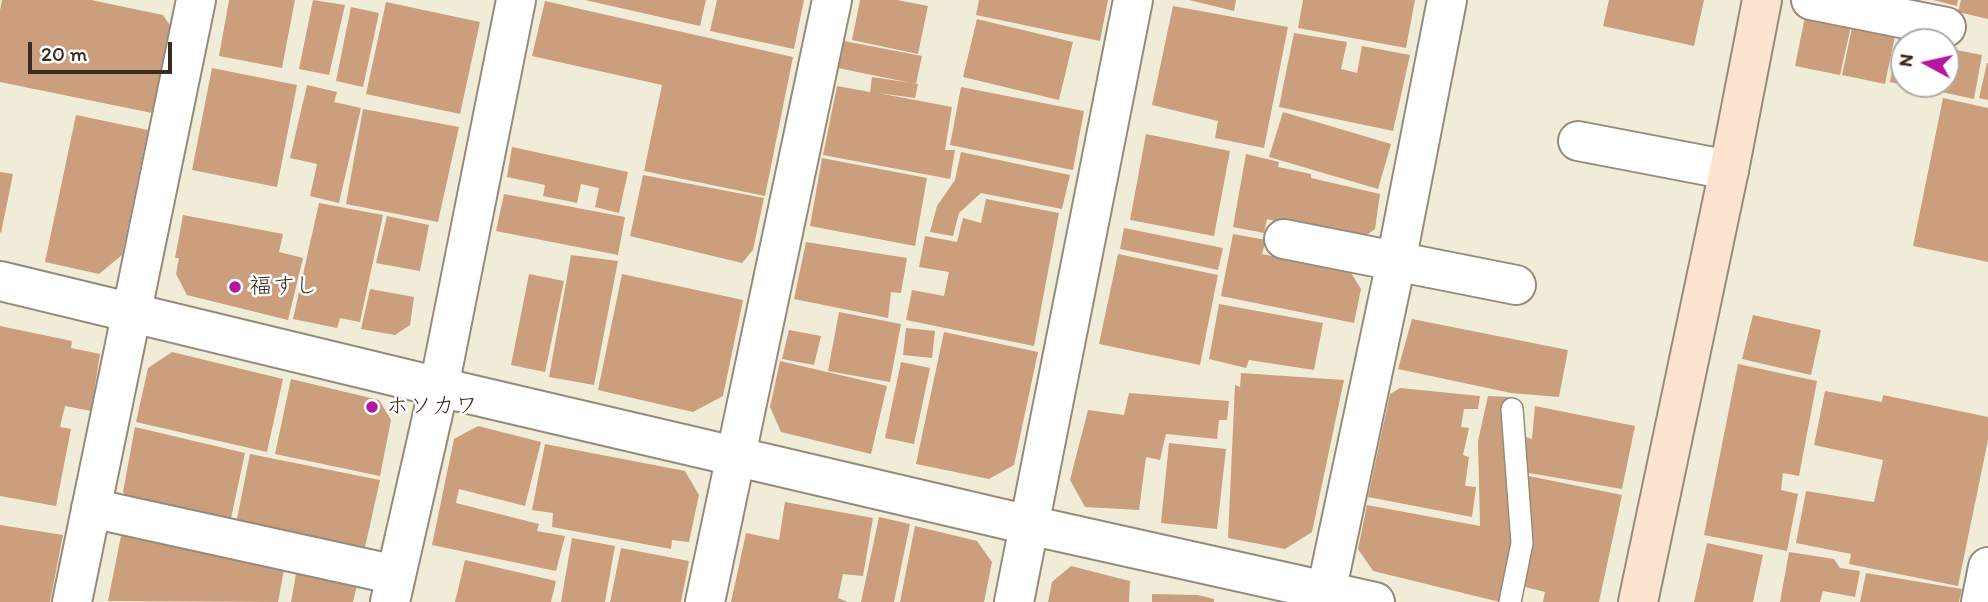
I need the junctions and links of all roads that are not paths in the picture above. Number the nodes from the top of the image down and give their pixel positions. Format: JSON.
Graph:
{"nodes":[{"id":1,"x":516,"y":0,"type":"edge"},
{"id":2,"x":832,"y":0,"type":"edge"},
{"id":3,"x":1133,"y":0,"type":"edge"},
{"id":4,"x":1447,"y":0,"type":"edge"},
{"id":5,"x":1762,"y":0,"type":"edge"},
{"id":6,"x":1811,"y":0,"type":"edge"},
{"id":7,"x":189,"y":1,"type":"edge"},
{"id":8,"x":1946,"y":27,"type":"dead end"},
{"id":9,"x":1578,"y":141,"type":"dead end"},
{"id":10,"x":1729,"y":170,"type":"junction"},
{"id":11,"x":1284,"y":239,"type":"dead end"},
{"id":12,"x":1396,"y":262,"type":"junction"},
{"id":13,"x":0,"y":281,"type":"edge"},
{"id":14,"x":1516,"y":285,"type":"dead end"},
{"id":15,"x":132,"y":315,"type":"junction"},
{"id":16,"x":439,"y":387,"type":"junction"},
{"id":17,"x":1513,"y":409,"type":"dead end"},
{"id":18,"x":734,"y":455,"type":"junction"},
{"id":19,"x":91,"y":508,"type":"junction"},
{"id":20,"x":1029,"y":525,"type":"junction"},
{"id":21,"x":1988,"y":567,"type":"edge"},
{"id":22,"x":393,"y":588,"type":"edge"},
{"id":23,"x":1325,"y":597,"type":"edge"},
{"id":24,"x":72,"y":602,"type":"edge"},
{"id":25,"x":705,"y":602,"type":"edge"},
{"id":26,"x":1014,"y":602,"type":"edge"},
{"id":27,"x":1375,"y":602,"type":"edge"},
{"id":28,"x":1510,"y":602,"type":"edge"},
{"id":29,"x":1638,"y":602,"type":"edge"},
{"id":30,"x":1981,"y":602,"type":"edge"}],
"edges":[{"from":1,"to":16,"type":"street"},
{"from":2,"to":18,"type":"street"},
{"from":3,"to":20,"type":"street"},
{"from":4,"to":12,"type":"street"},
{"from":5,"to":10,"type":"street"},
{"from":6,"to":8,"type":"street"},
{"from":7,"to":15,"type":"street"},
{"from":9,"to":10,"type":"street"},
{"from":10,"to":29,"type":"street"},
{"from":11,"to":12,"type":"street"},
{"from":12,"to":14,"type":"street"},
{"from":12,"to":23,"type":"street"},
{"from":13,"to":15,"type":"street"},
{"from":15,"to":16,"type":"street"},
{"from":15,"to":19,"type":"street"},
{"from":16,"to":18,"type":"street"},
{"from":16,"to":22,"type":"street"},
{"from":17,"to":28,"type":"lane"},
{"from":18,"to":20,"type":"street"},
{"from":18,"to":25,"type":"street"},
{"from":19,"to":22,"type":"street"},
{"from":19,"to":24,"type":"street"},
{"from":20,"to":23,"type":"street"},
{"from":20,"to":26,"type":"street"},
{"from":21,"to":30,"type":"street"},
{"from":23,"to":27,"type":"street"}]}
